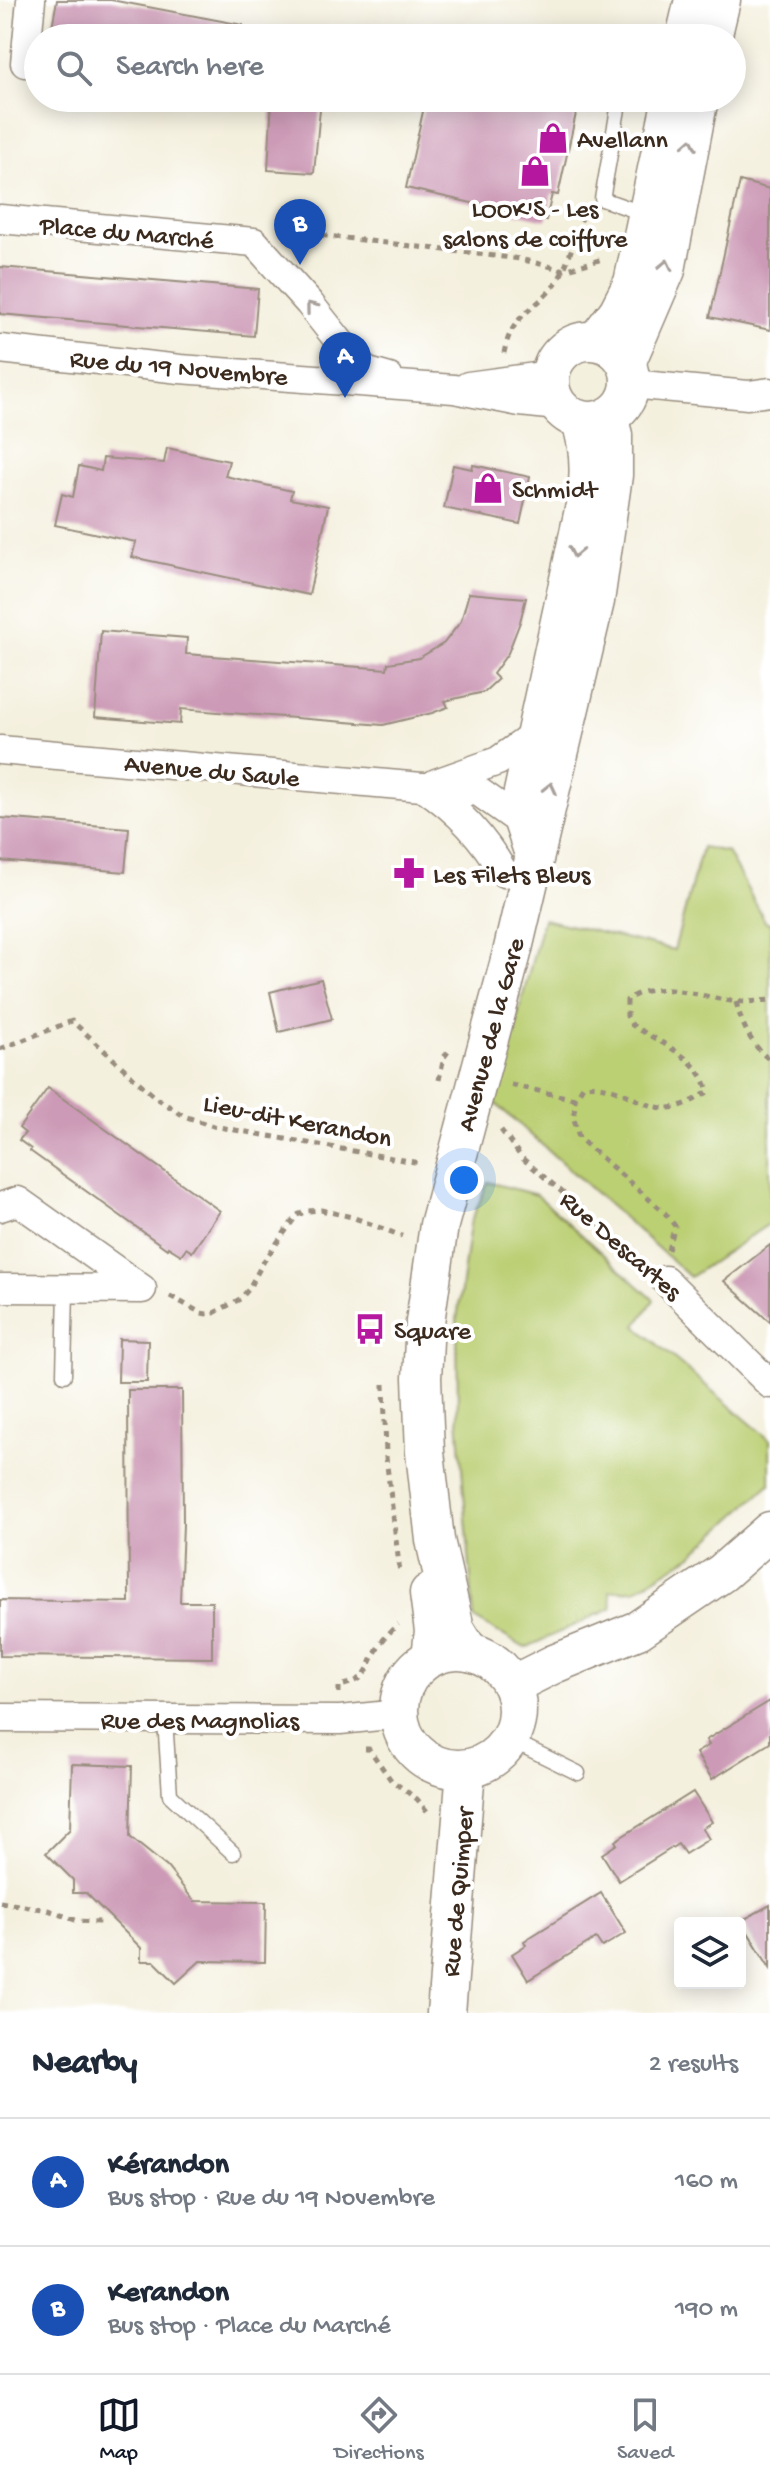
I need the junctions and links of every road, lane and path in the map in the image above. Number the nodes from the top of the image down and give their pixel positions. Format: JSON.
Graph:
{"nodes":[{"id":1,"x":31,"y":0,"type":"edge"},
{"id":2,"x":694,"y":0,"type":"edge"},
{"id":3,"x":721,"y":0,"type":"edge"},
{"id":4,"x":27,"y":24,"type":"edge"},
{"id":5,"x":688,"y":24,"type":"edge"},
{"id":6,"x":715,"y":24,"type":"edge"},
{"id":7,"x":618,"y":112,"type":"edge"},
{"id":8,"x":669,"y":112,"type":"edge"},
{"id":9,"x":696,"y":112,"type":"edge"},
{"id":10,"x":602,"y":199,"type":"junction"},
{"id":11,"x":648,"y":215,"type":"junction"},
{"id":12,"x":0,"y":219,"type":"edge"},
{"id":13,"x":331,"y":236,"type":"dead end"},
{"id":14,"x":608,"y":258,"type":"dead end"},
{"id":15,"x":564,"y":270,"type":"junction"},
{"id":16,"x":596,"y":341,"type":"junction"},
{"id":17,"x":0,"y":349,"type":"edge"},
{"id":18,"x":503,"y":366,"type":"dead end"},
{"id":19,"x":628,"y":374,"type":"junction"},
{"id":20,"x":413,"y":385,"type":"junction"},
{"id":21,"x":770,"y":392,"type":"edge"},
{"id":22,"x":574,"y":405,"type":"junction"},
{"id":23,"x":536,"y":734,"type":"junction"},
{"id":24,"x":0,"y":750,"type":"edge"},
{"id":25,"x":424,"y":787,"type":"junction"},
{"id":26,"x":517,"y":819,"type":"junction"},
{"id":27,"x":518,"y":868,"type":"junction"},
{"id":28,"x":770,"y":1000,"type":"edge"},
{"id":29,"x":736,"y":1002,"type":"junction"},
{"id":30,"x":0,"y":1049,"type":"edge"},
{"id":31,"x":770,"y":1060,"type":"edge"},
{"id":32,"x":508,"y":1084,"type":"dead end"},
{"id":33,"x":575,"y":1099,"type":"junction"},
{"id":34,"x":469,"y":1112,"type":"junction"},
{"id":35,"x":437,"y":1166,"type":"junction"},
{"id":36,"x":0,"y":1207,"type":"edge"},
{"id":37,"x":403,"y":1236,"type":"dead end"},
{"id":38,"x":660,"y":1276,"type":"junction"},
{"id":39,"x":0,"y":1288,"type":"edge"},
{"id":40,"x":66,"y":1289,"type":"junction"},
{"id":41,"x":142,"y":1289,"type":"junction"},
{"id":42,"x":64,"y":1375,"type":"dead end"},
{"id":43,"x":770,"y":1384,"type":"edge"},
{"id":44,"x":770,"y":1531,"type":"edge"},
{"id":45,"x":469,"y":1652,"type":"junction"},
{"id":46,"x":431,"y":1657,"type":"junction"},
{"id":47,"x":512,"y":1685,"type":"junction"},
{"id":48,"x":399,"y":1714,"type":"junction"},
{"id":49,"x":0,"y":1718,"type":"edge"},
{"id":50,"x":165,"y":1719,"type":"junction"},
{"id":51,"x":509,"y":1739,"type":"junction"},
{"id":52,"x":466,"y":1770,"type":"junction"},
{"id":53,"x":578,"y":1773,"type":"dead end"},
{"id":54,"x":233,"y":1853,"type":"dead end"},
{"id":55,"x":0,"y":1902,"type":"edge"},
{"id":56,"x":102,"y":1922,"type":"dead end"},
{"id":57,"x":446,"y":2013,"type":"edge"}],
"edges":[{"from":1,"to":4,"type":"street"},
{"from":2,"to":5,"type":"main road"},
{"from":3,"to":6,"type":"main road"},
{"from":7,"to":10,"type":"lane"},
{"from":8,"to":11,"type":"main road"},
{"from":19,"to":9,"type":"main road","one_way":true},
{"from":10,"to":11,"type":"lane"},
{"from":10,"to":15,"type":"path"},
{"from":11,"to":16,"type":"main road"},
{"from":20,"to":12,"type":"street","name":"Place du Marché","one_way":true},
{"from":13,"to":15,"type":"path"},
{"from":14,"to":15,"type":"path"},
{"from":15,"to":18,"type":"path"},
{"from":16,"to":19,"type":"main road"},
{"from":16,"to":22,"type":"main road"},
{"from":17,"to":20,"type":"street","name":"Rue du 19 Novembre"},
{"from":19,"to":21,"type":"street"},
{"from":19,"to":22,"type":"main road"},
{"from":20,"to":22,"type":"street","name":"Rue du 19 Novembre"},
{"from":22,"to":23,"type":"main road","name":"Avenue de la Gare","one_way":true},
{"from":27,"to":22,"type":"main road","name":"Avenue de la Gare","one_way":true},
{"from":23,"to":25,"type":"street"},
{"from":23,"to":26,"type":"main road","name":"Avenue de la Gare"},
{"from":24,"to":25,"type":"street","name":"Avenue du Saule"},
{"from":25,"to":26,"type":"street","name":"Avenue du Saule"},
{"from":25,"to":27,"type":"street"},
{"from":26,"to":27,"type":"main road","name":"Avenue de la Gare"},
{"from":27,"to":34,"type":"main road","name":"Avenue de la Gare"},
{"from":27,"to":35,"type":"main road","name":"Avenue de la Gare"},
{"from":28,"to":29,"type":"path"},
{"from":29,"to":31,"type":"path"},
{"from":29,"to":33,"type":"path"},
{"from":30,"to":35,"type":"path","name":"Lieu-dit Kerandon"},
{"from":32,"to":33,"type":"path"},
{"from":33,"to":38,"type":"path"},
{"from":34,"to":38,"type":"path","name":"Rue Descartes"},
{"from":34,"to":45,"type":"main road","name":"Avenue de la Gare"},
{"from":35,"to":46,"type":"main road","name":"Avenue de la Gare"},
{"from":36,"to":41,"type":"street"},
{"from":37,"to":41,"type":"path"},
{"from":38,"to":43,"type":"street","name":"Rue Descartes"},
{"from":39,"to":40,"type":"street"},
{"from":40,"to":41,"type":"street"},
{"from":40,"to":42,"type":"lane"},
{"from":44,"to":47,"type":"main road"},
{"from":45,"to":46,"type":"main road"},
{"from":45,"to":47,"type":"main road"},
{"from":46,"to":48,"type":"main road"},
{"from":47,"to":51,"type":"main road"},
{"from":48,"to":50,"type":"street","name":"Rue des Magnolias"},
{"from":48,"to":52,"type":"main road"},
{"from":49,"to":50,"type":"street","name":"Rue des Magnolias"},
{"from":50,"to":54,"type":"lane"},
{"from":51,"to":52,"type":"main road"},
{"from":51,"to":53,"type":"lane"},
{"from":52,"to":57,"type":"main road","name":"Rue de Quimper"},
{"from":55,"to":56,"type":"path"}]}
